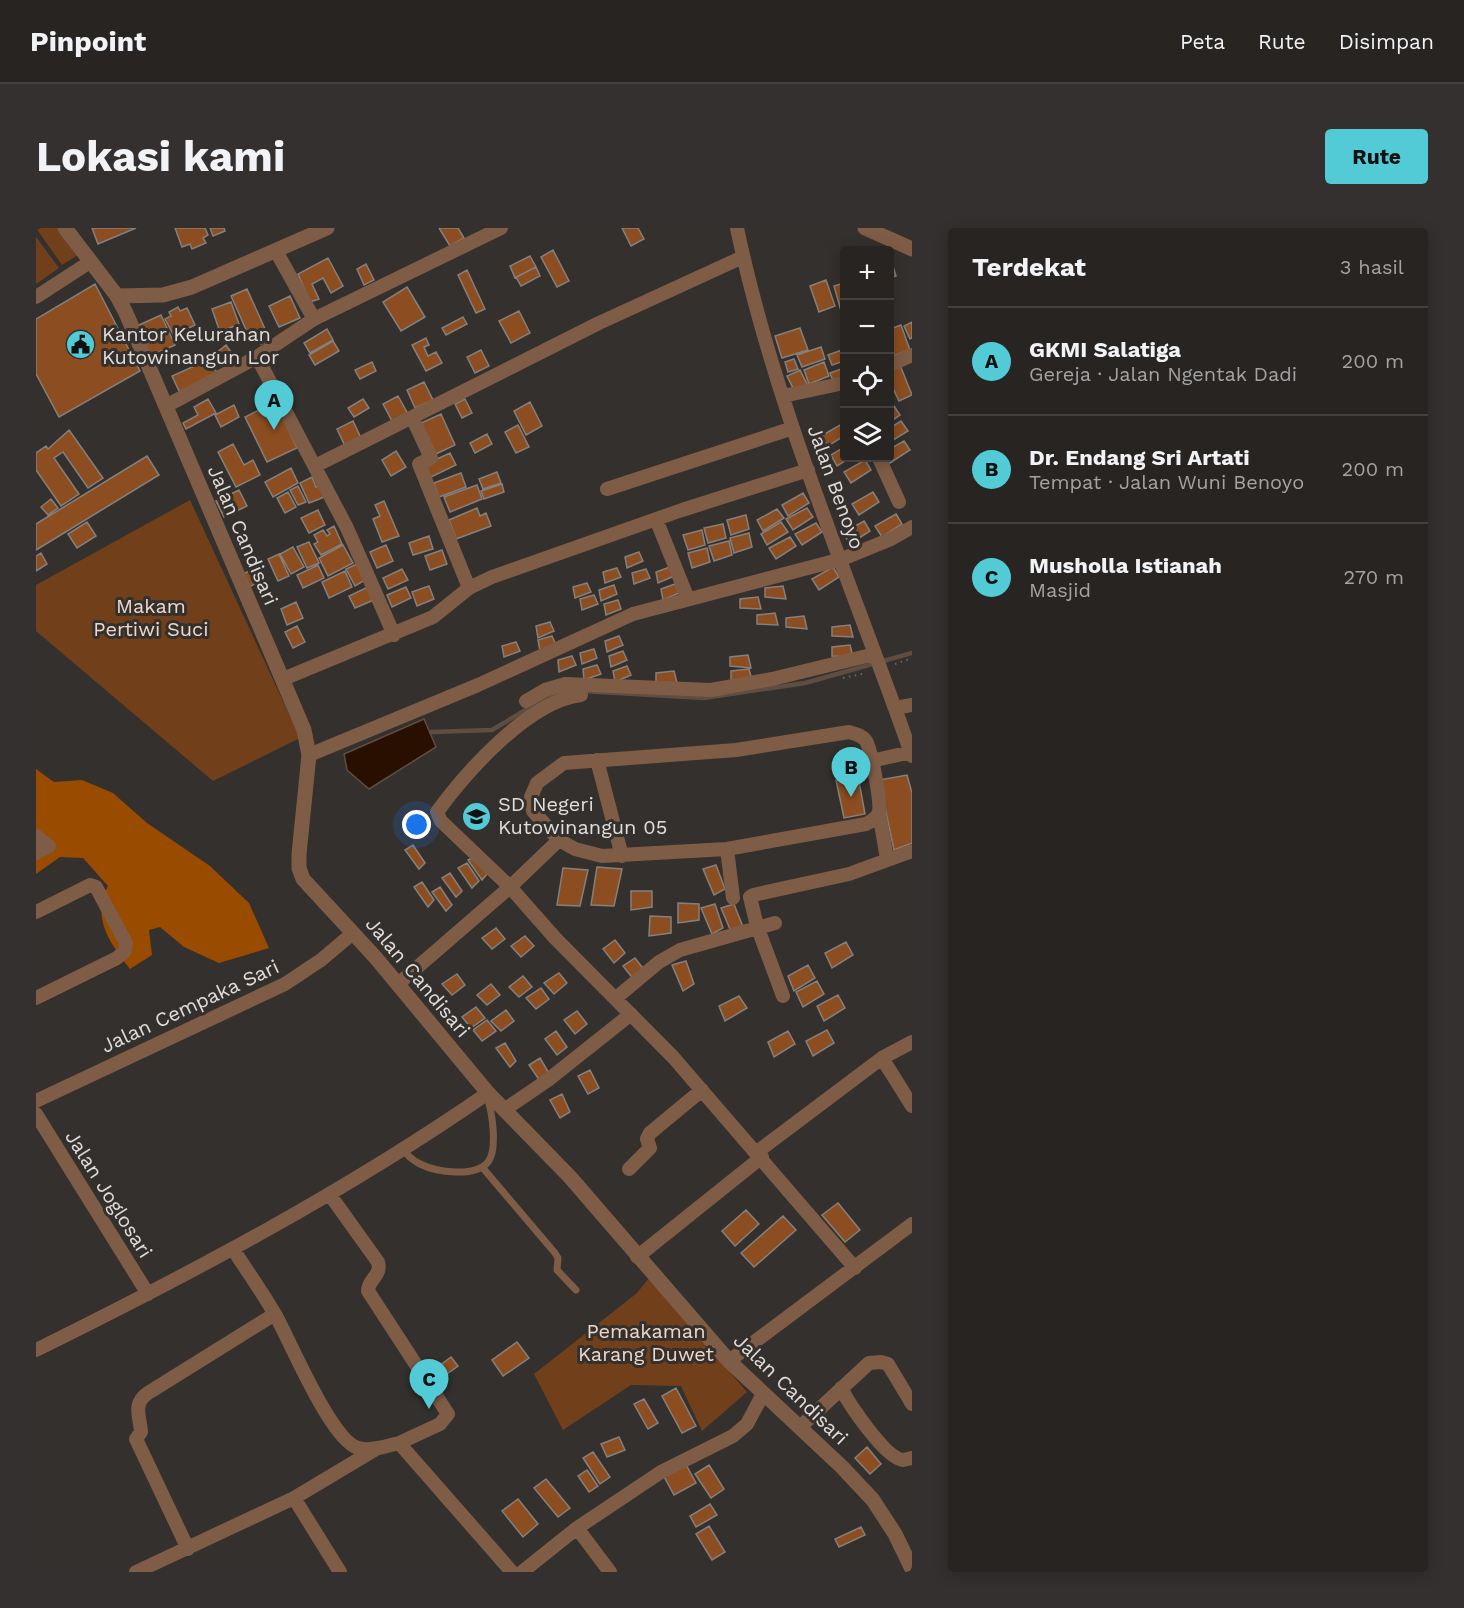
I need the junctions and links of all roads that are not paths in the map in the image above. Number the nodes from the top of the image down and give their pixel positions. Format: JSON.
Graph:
{"nodes":[{"id":1,"x":65,"y":228,"type":"edge"},
{"id":2,"x":327,"y":228,"type":"edge"},
{"id":3,"x":501,"y":228,"type":"edge"},
{"id":4,"x":736,"y":228,"type":"edge"},
{"id":5,"x":865,"y":228,"type":"edge"},
{"id":6,"x":487,"y":231,"type":"edge"},
{"id":7,"x":912,"y":249,"type":"edge"},
{"id":8,"x":276,"y":251,"type":"junction"},
{"id":9,"x":743,"y":257,"type":"junction"},
{"id":10,"x":90,"y":262,"type":"junction"},
{"id":11,"x":117,"y":296,"type":"junction"},
{"id":12,"x":36,"y":297,"type":"edge"},
{"id":13,"x":314,"y":319,"type":"junction"},
{"id":14,"x":912,"y":355,"type":"edge"},
{"id":15,"x":257,"y":357,"type":"junction"},
{"id":16,"x":894,"y":363,"type":"edge"},
{"id":17,"x":840,"y":384,"type":"edge"},
{"id":18,"x":783,"y":396,"type":"junction"},
{"id":19,"x":166,"y":406,"type":"junction"},
{"id":20,"x":412,"y":417,"type":"junction"},
{"id":21,"x":793,"y":428,"type":"junction"},
{"id":22,"x":881,"y":462,"type":"edge"},
{"id":23,"x":317,"y":465,"type":"junction"},
{"id":24,"x":808,"y":470,"type":"junction"},
{"id":25,"x":607,"y":489,"type":"dead end"},
{"id":26,"x":899,"y":502,"type":"dead end"},
{"id":27,"x":656,"y":519,"type":"junction"},
{"id":28,"x":912,"y":527,"type":"edge"},
{"id":29,"x":842,"y":560,"type":"junction"},
{"id":30,"x":469,"y":588,"type":"junction"},
{"id":31,"x":688,"y":599,"type":"junction"},
{"id":32,"x":394,"y":635,"type":"junction"},
{"id":33,"x":877,"y":660,"type":"junction"},
{"id":34,"x":283,"y":679,"type":"junction"},
{"id":35,"x":552,"y":695,"type":"junction"},
{"id":36,"x":581,"y":695,"type":"dead end"},
{"id":37,"x":526,"y":701,"type":"dead end"},
{"id":38,"x":912,"y":705,"type":"edge"},
{"id":39,"x":895,"y":708,"type":"junction"},
{"id":40,"x":911,"y":754,"type":"edge"},
{"id":41,"x":309,"y":755,"type":"junction"},
{"id":42,"x":597,"y":760,"type":"junction"},
{"id":43,"x":871,"y":761,"type":"junction"},
{"id":44,"x":879,"y":812,"type":"junction"},
{"id":45,"x":36,"y":836,"type":"edge"},
{"id":46,"x":559,"y":840,"type":"junction"},
{"id":47,"x":727,"y":849,"type":"junction"},
{"id":48,"x":912,"y":851,"type":"edge"},
{"id":49,"x":36,"y":853,"type":"edge"},
{"id":50,"x":622,"y":856,"type":"junction"},
{"id":51,"x":887,"y":859,"type":"junction"},
{"id":52,"x":510,"y":887,"type":"junction"},
{"id":53,"x":733,"y":898,"type":"dead end"},
{"id":54,"x":36,"y":912,"type":"edge"},
{"id":55,"x":775,"y":922,"type":"dead end"},
{"id":56,"x":757,"y":926,"type":"junction"},
{"id":57,"x":353,"y":933,"type":"junction"},
{"id":58,"x":398,"y":984,"type":"junction"},
{"id":59,"x":783,"y":996,"type":"dead end"},
{"id":60,"x":36,"y":998,"type":"edge"},
{"id":61,"x":616,"y":998,"type":"junction"},
{"id":62,"x":632,"y":1014,"type":"junction"},
{"id":63,"x":912,"y":1042,"type":"edge"},
{"id":64,"x":882,"y":1058,"type":"junction"},
{"id":65,"x":702,"y":1090,"type":"junction"},
{"id":66,"x":487,"y":1094,"type":"junction"},
{"id":67,"x":36,"y":1101,"type":"edge"},
{"id":68,"x":912,"y":1106,"type":"edge"},
{"id":69,"x":504,"y":1110,"type":"junction"},
{"id":70,"x":36,"y":1114,"type":"edge"},
{"id":71,"x":402,"y":1149,"type":"junction"},
{"id":72,"x":759,"y":1155,"type":"junction"},
{"id":73,"x":482,"y":1167,"type":"junction"},
{"id":74,"x":629,"y":1169,"type":"dead end"},
{"id":75,"x":330,"y":1195,"type":"junction"},
{"id":76,"x":912,"y":1224,"type":"edge"},
{"id":77,"x":233,"y":1250,"type":"junction"},
{"id":78,"x":637,"y":1257,"type":"junction"},
{"id":79,"x":855,"y":1268,"type":"junction"},
{"id":80,"x":576,"y":1290,"type":"dead end"},
{"id":81,"x":148,"y":1294,"type":"junction"},
{"id":82,"x":275,"y":1314,"type":"junction"},
{"id":83,"x":36,"y":1350,"type":"edge"},
{"id":84,"x":729,"y":1362,"type":"junction"},
{"id":85,"x":841,"y":1388,"type":"junction"},
{"id":86,"x":763,"y":1394,"type":"junction"},
{"id":87,"x":912,"y":1404,"type":"edge"},
{"id":88,"x":800,"y":1428,"type":"junction"},
{"id":89,"x":399,"y":1443,"type":"junction"},
{"id":90,"x":378,"y":1448,"type":"junction"},
{"id":91,"x":912,"y":1458,"type":"edge"},
{"id":92,"x":294,"y":1498,"type":"junction"},
{"id":93,"x":577,"y":1528,"type":"junction"},
{"id":94,"x":188,"y":1549,"type":"junction"},
{"id":95,"x":912,"y":1569,"type":"edge"},
{"id":96,"x":136,"y":1572,"type":"edge"},
{"id":97,"x":340,"y":1572,"type":"edge"},
{"id":98,"x":512,"y":1572,"type":"edge"},
{"id":99,"x":522,"y":1572,"type":"edge"},
{"id":100,"x":610,"y":1572,"type":"edge"}],
"edges":[{"from":1,"to":10,"type":"street","name":"Jalan Candisari"},
{"from":2,"to":8,"type":"street"},
{"from":3,"to":6,"type":"street"},
{"from":4,"to":9,"type":"street","name":"Jalan Benoyo"},
{"from":5,"to":7,"type":"street"},
{"from":6,"to":13,"type":"street"},
{"from":8,"to":11,"type":"street"},
{"from":8,"to":13,"type":"street"},
{"from":9,"to":18,"type":"street","name":"Jalan Benoyo"},
{"from":9,"to":20,"type":"street"},
{"from":10,"to":11,"type":"street","name":"Jalan Candisari"},
{"from":10,"to":12,"type":"street"},
{"from":11,"to":19,"type":"street","name":"Jalan Candisari"},
{"from":13,"to":15,"type":"street"},
{"from":14,"to":16,"type":"street"},
{"from":15,"to":19,"type":"street"},
{"from":15,"to":23,"type":"street"},
{"from":17,"to":18,"type":"street"},
{"from":18,"to":21,"type":"street","name":"Jalan Benoyo"},
{"from":19,"to":34,"type":"street","name":"Jalan Candisari"},
{"from":20,"to":23,"type":"street"},
{"from":20,"to":30,"type":"street"},
{"from":21,"to":24,"type":"street","name":"Jalan Benoyo"},
{"from":21,"to":25,"type":"street"},
{"from":22,"to":26,"type":"street"},
{"from":23,"to":32,"type":"street"},
{"from":24,"to":27,"type":"street"},
{"from":24,"to":29,"type":"street","name":"Jalan Benoyo"},
{"from":27,"to":30,"type":"street"},
{"from":27,"to":31,"type":"street"},
{"from":28,"to":29,"type":"street"},
{"from":29,"to":31,"type":"street"},
{"from":29,"to":33,"type":"street","name":"Jalan Benoyo"},
{"from":30,"to":32,"type":"street"},
{"from":31,"to":41,"type":"street"},
{"from":32,"to":34,"type":"street"},
{"from":33,"to":35,"type":"street"},
{"from":33,"to":39,"type":"street","name":"Jalan Benoyo"},
{"from":34,"to":41,"type":"street","name":"Jalan Candisari"},
{"from":35,"to":36,"type":"street"},
{"from":35,"to":37,"type":"street"},
{"from":35,"to":52,"type":"street"},
{"from":38,"to":39,"type":"street"},
{"from":39,"to":40,"type":"street","name":"Jalan Benoyo"},
{"from":40,"to":43,"type":"street"},
{"from":41,"to":57,"type":"street","name":"Jalan Candisari"},
{"from":42,"to":43,"type":"street"},
{"from":42,"to":46,"type":"street"},
{"from":42,"to":50,"type":"street"},
{"from":43,"to":44,"type":"street"},
{"from":44,"to":47,"type":"street"},
{"from":44,"to":51,"type":"street"},
{"from":45,"to":49,"type":"street"},
{"from":46,"to":50,"type":"street"},
{"from":46,"to":52,"type":"street"},
{"from":47,"to":50,"type":"street"},
{"from":47,"to":53,"type":"street"},
{"from":48,"to":51,"type":"street"},
{"from":51,"to":56,"type":"street"},
{"from":52,"to":58,"type":"street"},
{"from":52,"to":61,"type":"street"},
{"from":54,"to":60,"type":"street"},
{"from":55,"to":56,"type":"street"},
{"from":56,"to":59,"type":"street"},
{"from":56,"to":61,"type":"street"},
{"from":57,"to":58,"type":"street","name":"Jalan Candisari"},
{"from":57,"to":67,"type":"street","name":"Jalan Cempaka Sari"},
{"from":58,"to":66,"type":"street","name":"Jalan Candisari"},
{"from":61,"to":62,"type":"street"},
{"from":62,"to":65,"type":"street"},
{"from":62,"to":69,"type":"street"},
{"from":63,"to":64,"type":"street"},
{"from":64,"to":68,"type":"street"},
{"from":64,"to":72,"type":"street"},
{"from":65,"to":72,"type":"street"},
{"from":65,"to":74,"type":"street"},
{"from":66,"to":69,"type":"street","name":"Jalan Candisari"},
{"from":66,"to":71,"type":"street"},
{"from":66,"to":73,"type":"lane"},
{"from":69,"to":78,"type":"street","name":"Jalan Candisari"},
{"from":70,"to":81,"type":"street","name":"Jalan Joglosari"},
{"from":71,"to":73,"type":"lane"},
{"from":71,"to":75,"type":"street"},
{"from":72,"to":78,"type":"street"},
{"from":72,"to":79,"type":"street"},
{"from":73,"to":80,"type":"lane"},
{"from":75,"to":77,"type":"street"},
{"from":75,"to":89,"type":"street"},
{"from":76,"to":79,"type":"street"},
{"from":77,"to":81,"type":"street"},
{"from":77,"to":82,"type":"street"},
{"from":78,"to":84,"type":"street","name":"Jalan Candisari"},
{"from":79,"to":84,"type":"street"},
{"from":81,"to":83,"type":"street"},
{"from":82,"to":90,"type":"street"},
{"from":82,"to":94,"type":"street"},
{"from":84,"to":86,"type":"street","name":"Jalan Candisari"},
{"from":85,"to":87,"type":"street"},
{"from":85,"to":88,"type":"street"},
{"from":85,"to":91,"type":"street"},
{"from":86,"to":88,"type":"street","name":"Jalan Candisari"},
{"from":86,"to":93,"type":"street"},
{"from":88,"to":95,"type":"street","name":"Jalan Candisari"},
{"from":89,"to":90,"type":"street"},
{"from":89,"to":98,"type":"street"},
{"from":90,"to":92,"type":"street"},
{"from":92,"to":94,"type":"street"},
{"from":92,"to":97,"type":"street"},
{"from":93,"to":99,"type":"street"},
{"from":93,"to":100,"type":"street"},
{"from":94,"to":96,"type":"street"}]}
